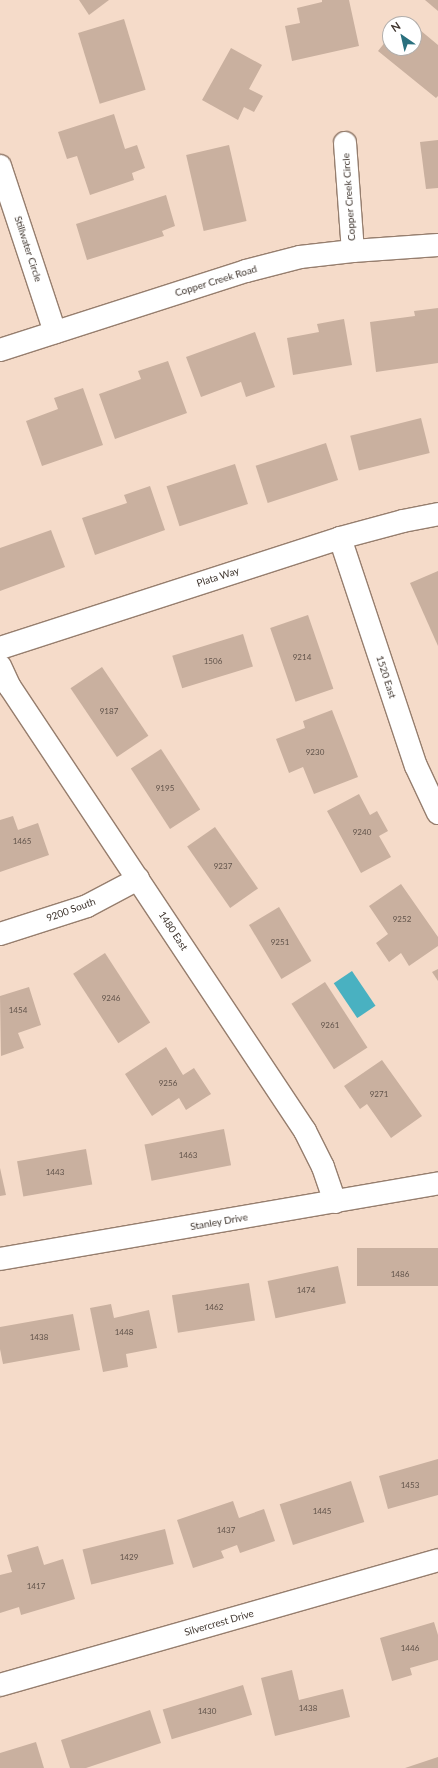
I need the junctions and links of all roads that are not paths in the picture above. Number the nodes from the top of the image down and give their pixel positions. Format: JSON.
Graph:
{"nodes":[{"id":1,"x":345,"y":143,"type":"dead end"},
{"id":2,"x":0,"y":166,"type":"edge"},
{"id":3,"x":438,"y":245,"type":"edge"},
{"id":4,"x":353,"y":251,"type":"junction"},
{"id":5,"x":55,"y":332,"type":"junction"},
{"id":6,"x":0,"y":350,"type":"edge"},
{"id":7,"x":438,"y":514,"type":"edge"},
{"id":8,"x":340,"y":538,"type":"junction"},
{"id":9,"x":0,"y":648,"type":"edge"},
{"id":10,"x":0,"y":666,"type":"edge"},
{"id":11,"x":438,"y":813,"type":"edge"},
{"id":12,"x":138,"y":879,"type":"junction"},
{"id":13,"x":0,"y":934,"type":"edge"},
{"id":14,"x":438,"y":1183,"type":"edge"},
{"id":15,"x":335,"y":1202,"type":"junction"},
{"id":16,"x":0,"y":1259,"type":"edge"},
{"id":17,"x":438,"y":1560,"type":"edge"},
{"id":18,"x":0,"y":1685,"type":"edge"}],
"edges":[{"from":1,"to":4,"type":"street","name":"Copper Creek Circle"},
{"from":2,"to":5,"type":"street","name":"Stillwater Circle"},
{"from":3,"to":4,"type":"street","name":"Copper Creek Road"},
{"from":4,"to":5,"type":"street","name":"Copper Creek Road"},
{"from":5,"to":6,"type":"street","name":"Copper Creek Road"},
{"from":7,"to":8,"type":"street","name":"Plata Way"},
{"from":8,"to":9,"type":"street","name":"Plata Way"},
{"from":8,"to":11,"type":"street","name":"1520 East"},
{"from":10,"to":12,"type":"street","name":"1480 East"},
{"from":12,"to":13,"type":"street","name":"9200 South"},
{"from":12,"to":15,"type":"street","name":"1480 East"},
{"from":14,"to":15,"type":"street","name":"Stanley Drive"},
{"from":15,"to":16,"type":"street","name":"Stanley Drive"},
{"from":17,"to":18,"type":"street","name":"Silvercrest Drive"}]}
